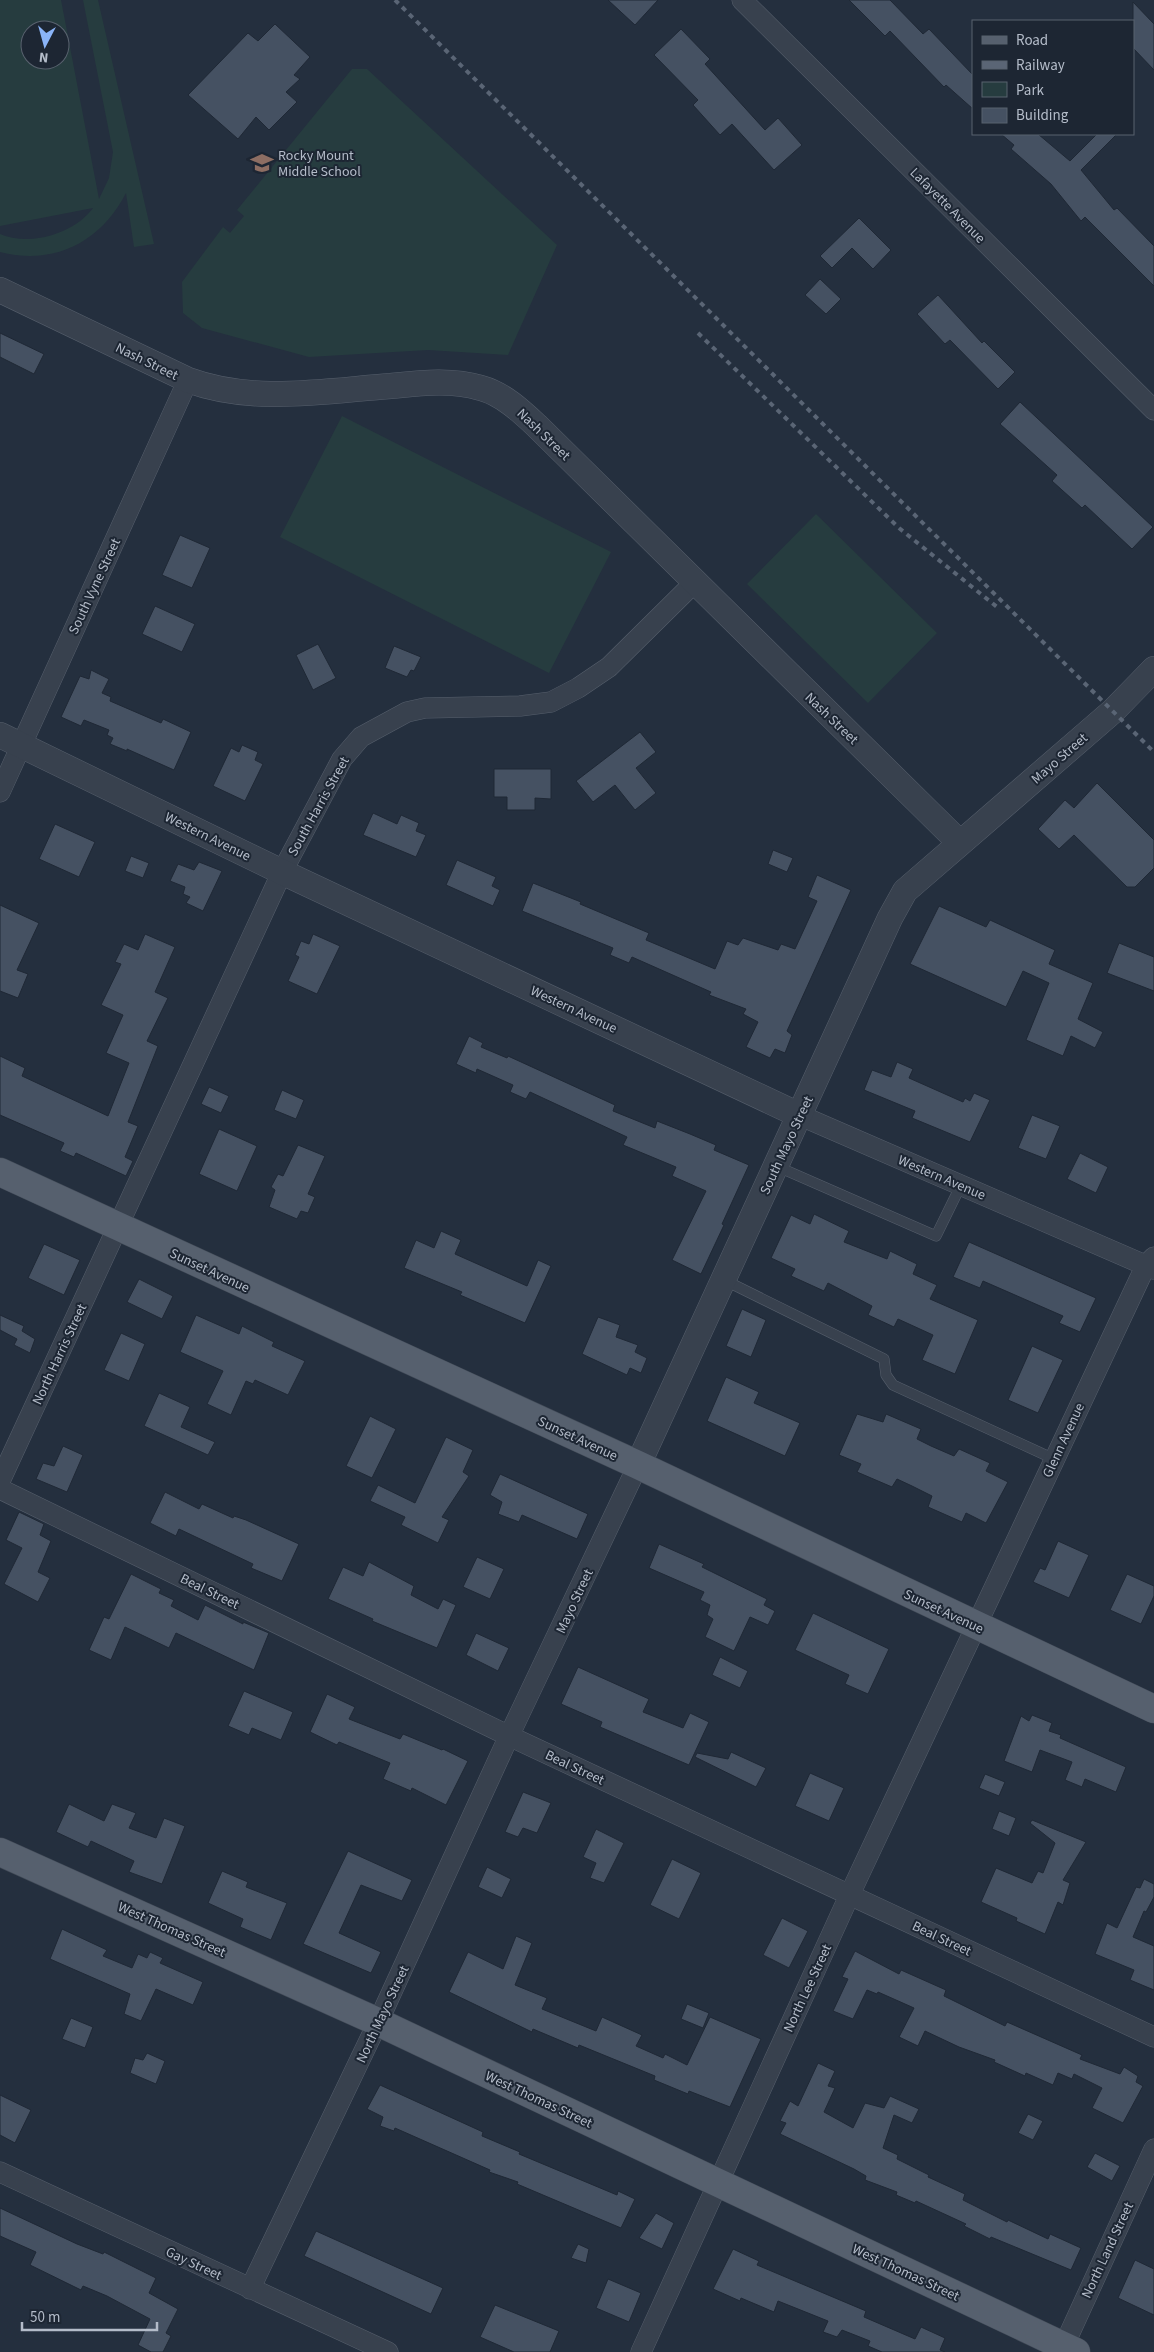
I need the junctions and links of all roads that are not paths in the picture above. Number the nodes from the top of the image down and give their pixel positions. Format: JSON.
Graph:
{"nodes":[{"id":1,"x":742,"y":0,"type":"edge"},
{"id":2,"x":0,"y":290,"type":"edge"},
{"id":3,"x":188,"y":380,"type":"junction"},
{"id":4,"x":1154,"y":410,"type":"edge"},
{"id":5,"x":695,"y":582,"type":"junction"},
{"id":6,"x":1154,"y":669,"type":"edge"},
{"id":7,"x":11,"y":741,"type":"edge"},
{"id":8,"x":0,"y":792,"type":"edge"},
{"id":9,"x":959,"y":842,"type":"junction"},
{"id":10,"x":282,"y":872,"type":"junction"},
{"id":11,"x":799,"y":1115,"type":"junction"},
{"id":12,"x":776,"y":1166,"type":"junction"},
{"id":13,"x":0,"y":1172,"type":"edge"},
{"id":14,"x":961,"y":1185,"type":"junction"},
{"id":15,"x":118,"y":1227,"type":"junction"},
{"id":16,"x":1151,"y":1264,"type":"edge"},
{"id":17,"x":723,"y":1280,"type":"junction"},
{"id":18,"x":1054,"y":1459,"type":"junction"},
{"id":19,"x":638,"y":1465,"type":"junction"},
{"id":20,"x":0,"y":1481,"type":"edge"},
{"id":21,"x":0,"y":1489,"type":"edge"},
{"id":22,"x":975,"y":1625,"type":"junction"},
{"id":23,"x":1154,"y":1709,"type":"edge"},
{"id":24,"x":509,"y":1736,"type":"junction"},
{"id":25,"x":0,"y":1852,"type":"edge"},
{"id":26,"x":850,"y":1894,"type":"junction"},
{"id":27,"x":378,"y":2022,"type":"junction"},
{"id":28,"x":1154,"y":2037,"type":"edge"},
{"id":29,"x":1154,"y":2149,"type":"edge"},
{"id":30,"x":0,"y":2172,"type":"edge"},
{"id":31,"x":717,"y":2184,"type":"junction"},
{"id":32,"x":250,"y":2289,"type":"junction"},
{"id":33,"x":1067,"y":2350,"type":"edge"},
{"id":34,"x":388,"y":2352,"type":"edge"},
{"id":35,"x":641,"y":2352,"type":"edge"}],
"edges":[{"from":1,"to":4,"type":"street","name":"Lafayette Avenue"},
{"from":2,"to":3,"type":"street","name":"Nash Street"},
{"from":3,"to":5,"type":"street","name":"Nash Street"},
{"from":3,"to":7,"type":"street","name":"South Vyne Street"},
{"from":5,"to":9,"type":"street","name":"Nash Street"},
{"from":5,"to":10,"type":"street","name":"South Harris Street"},
{"from":6,"to":9,"type":"street","name":"Mayo Street"},
{"from":7,"to":8,"type":"street","name":"South Vyne Street"},
{"from":7,"to":10,"type":"street","name":"Western Avenue"},
{"from":9,"to":11,"type":"street","name":"South Mayo Street"},
{"from":10,"to":11,"type":"street","name":"Western Avenue"},
{"from":10,"to":15,"type":"street","name":"South Harris Street"},
{"from":11,"to":12,"type":"street","name":"South Mayo Street"},
{"from":11,"to":14,"type":"street","name":"Western Avenue"},
{"from":12,"to":14,"type":"lane"},
{"from":12,"to":17,"type":"street","name":"South Mayo Street"},
{"from":13,"to":15,"type":"main road","name":"Sunset Avenue"},
{"from":14,"to":16,"type":"street","name":"Western Avenue"},
{"from":15,"to":19,"type":"main road","name":"Sunset Avenue"},
{"from":15,"to":20,"type":"street","name":"North Harris Street"},
{"from":16,"to":18,"type":"street","name":"Glenn Avenue"},
{"from":17,"to":18,"type":"lane"},
{"from":17,"to":19,"type":"street","name":"South Mayo Street"},
{"from":18,"to":22,"type":"street","name":"Glenn Avenue"},
{"from":19,"to":22,"type":"main road","name":"Sunset Avenue"},
{"from":19,"to":24,"type":"street","name":"Mayo Street"},
{"from":21,"to":24,"type":"street","name":"Beal Street"},
{"from":22,"to":23,"type":"main road","name":"Sunset Avenue"},
{"from":22,"to":26,"type":"street","name":"North Lee Street"},
{"from":24,"to":26,"type":"street","name":"Beal Street"},
{"from":24,"to":27,"type":"street","name":"North Mayo Street"},
{"from":25,"to":27,"type":"main road","name":"West Thomas Street"},
{"from":26,"to":28,"type":"street","name":"Beal Street"},
{"from":26,"to":31,"type":"street","name":"North Lee Street"},
{"from":27,"to":31,"type":"main road","name":"West Thomas Street"},
{"from":27,"to":32,"type":"street","name":"North Mayo Street"},
{"from":29,"to":33,"type":"street","name":"North Land Street"},
{"from":30,"to":32,"type":"street","name":"Gay Street"},
{"from":31,"to":33,"type":"main road","name":"West Thomas Street"},
{"from":31,"to":35,"type":"street","name":"North Lee Street"},
{"from":32,"to":34,"type":"street","name":"Gay Street"}]}
